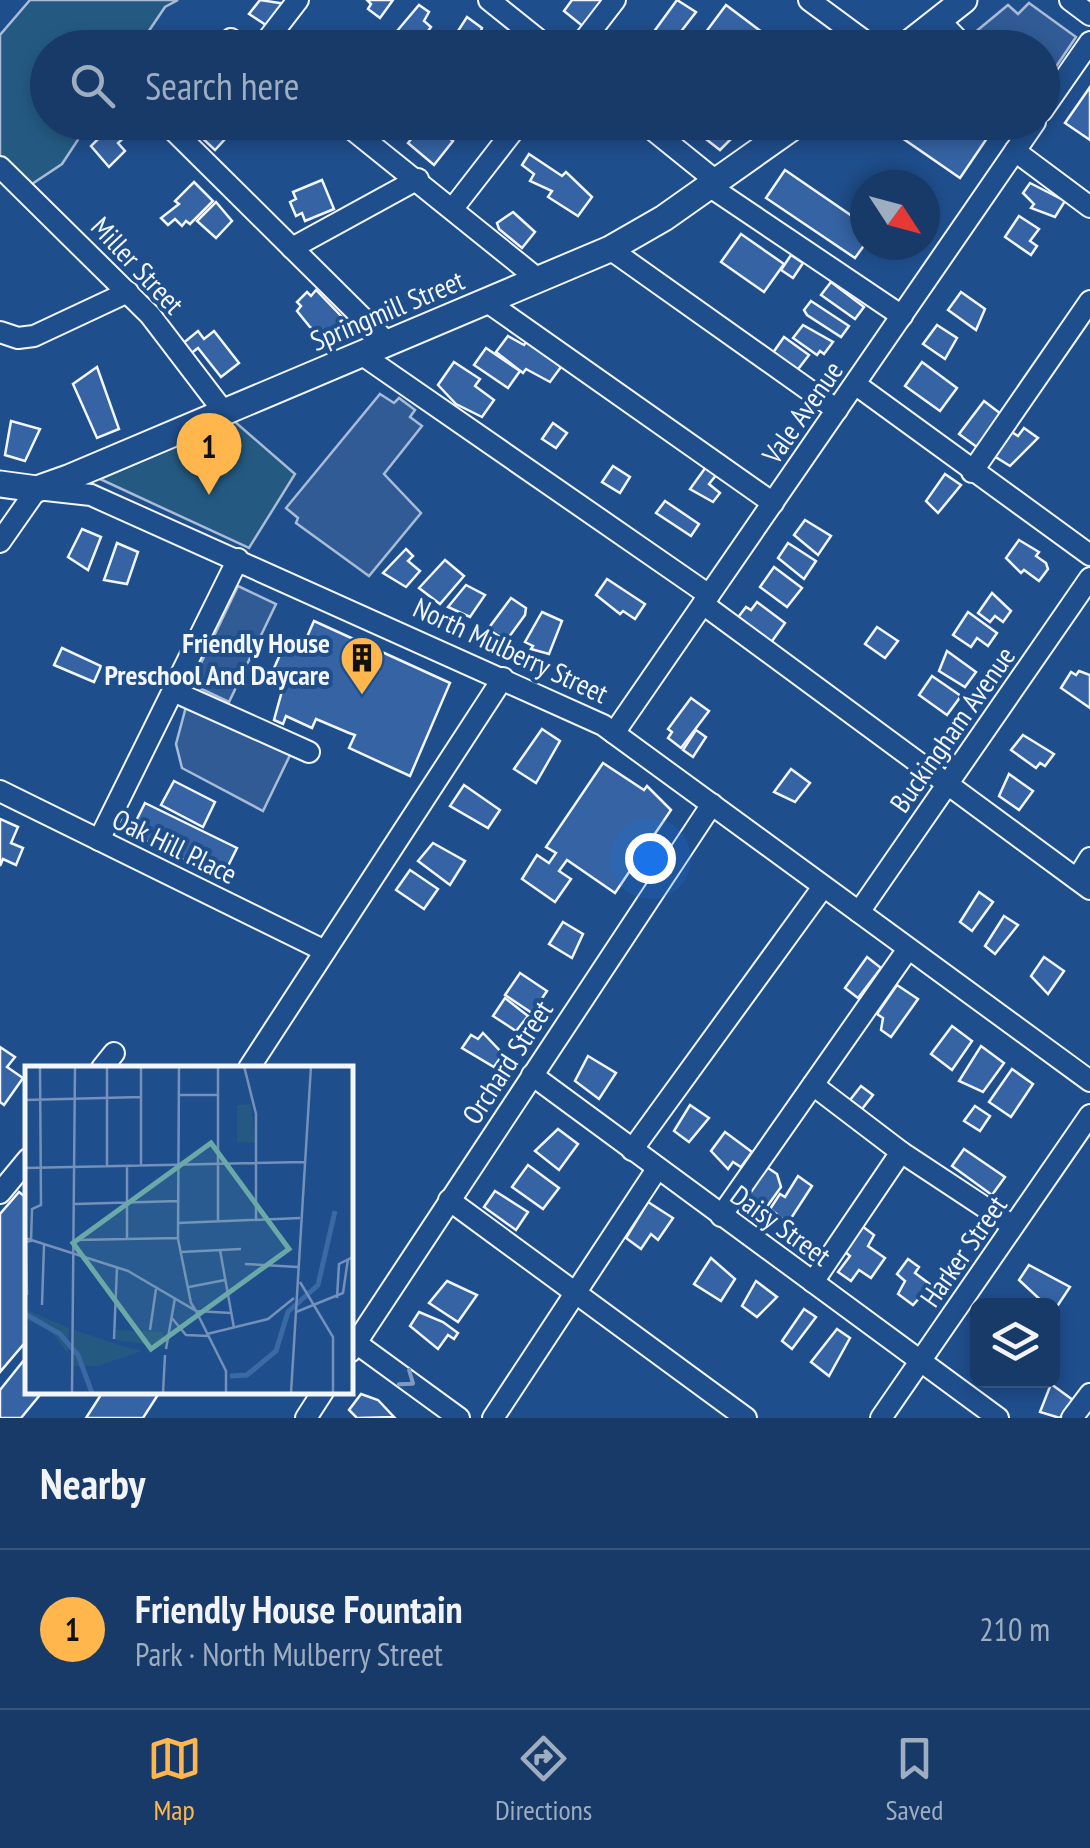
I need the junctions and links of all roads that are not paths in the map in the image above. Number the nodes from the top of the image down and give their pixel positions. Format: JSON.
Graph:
{"nodes":[{"id":1,"x":298,"y":0,"type":"edge"},
{"id":2,"x":489,"y":0,"type":"edge"},
{"id":3,"x":615,"y":0,"type":"edge"},
{"id":4,"x":810,"y":0,"type":"edge"},
{"id":5,"x":964,"y":0,"type":"edge"},
{"id":6,"x":1070,"y":0,"type":"edge"},
{"id":7,"x":1090,"y":15,"type":"edge"},
{"id":8,"x":939,"y":20,"type":"junction"},
{"id":9,"x":275,"y":30,"type":"edge"},
{"id":10,"x":526,"y":30,"type":"edge"},
{"id":11,"x":592,"y":30,"type":"edge"},
{"id":12,"x":850,"y":30,"type":"edge"},
{"id":13,"x":926,"y":30,"type":"edge"},
{"id":14,"x":949,"y":30,"type":"edge"},
{"id":15,"x":1090,"y":42,"type":"edge"},
{"id":16,"x":1060,"y":84,"type":"edge"},
{"id":17,"x":183,"y":140,"type":"edge"},
{"id":18,"x":367,"y":140,"type":"edge"},
{"id":19,"x":506,"y":140,"type":"edge"},
{"id":20,"x":663,"y":140,"type":"edge"},
{"id":21,"x":775,"y":140,"type":"edge"},
{"id":22,"x":1022,"y":140,"type":"edge"},
{"id":23,"x":1015,"y":151,"type":"junction"},
{"id":24,"x":0,"y":166,"type":"edge"},
{"id":25,"x":418,"y":179,"type":"junction"},
{"id":26,"x":713,"y":184,"type":"junction"},
{"id":27,"x":1090,"y":206,"type":"edge"},
{"id":28,"x":454,"y":207,"type":"junction"},
{"id":29,"x":292,"y":248,"type":"junction"},
{"id":30,"x":610,"y":249,"type":"junction"},
{"id":31,"x":538,"y":279,"type":"junction"},
{"id":32,"x":128,"y":292,"type":"junction"},
{"id":33,"x":1090,"y":300,"type":"edge"},
{"id":34,"x":486,"y":301,"type":"junction"},
{"id":35,"x":902,"y":316,"type":"junction"},
{"id":36,"x":0,"y":332,"type":"edge"},
{"id":37,"x":388,"y":343,"type":"junction"},
{"id":38,"x":361,"y":354,"type":"junction"},
{"id":39,"x":855,"y":384,"type":"junction"},
{"id":40,"x":837,"y":410,"type":"junction"},
{"id":41,"x":224,"y":412,"type":"junction"},
{"id":42,"x":972,"y":472,"type":"junction"},
{"id":43,"x":0,"y":484,"type":"edge"},
{"id":44,"x":37,"y":489,"type":"junction"},
{"id":45,"x":773,"y":502,"type":"junction"},
{"id":46,"x":0,"y":542,"type":"edge"},
{"id":47,"x":1090,"y":555,"type":"edge"},
{"id":48,"x":238,"y":559,"type":"junction"},
{"id":49,"x":1090,"y":578,"type":"edge"},
{"id":50,"x":706,"y":600,"type":"junction"},
{"id":51,"x":503,"y":678,"type":"junction"},
{"id":52,"x":173,"y":690,"type":"junction"},
{"id":53,"x":614,"y":733,"type":"junction"},
{"id":54,"x":309,"y":752,"type":"dead end"},
{"id":55,"x":948,"y":782,"type":"junction"},
{"id":56,"x":0,"y":791,"type":"edge"},
{"id":57,"x":712,"y":804,"type":"junction"},
{"id":58,"x":99,"y":840,"type":"junction"},
{"id":59,"x":1090,"y":858,"type":"edge"},
{"id":60,"x":1083,"y":884,"type":"edge"},
{"id":61,"x":822,"y":886,"type":"junction"},
{"id":62,"x":858,"y":912,"type":"junction"},
{"id":63,"x":908,"y":948,"type":"junction"},
{"id":64,"x":325,"y":951,"type":"junction"},
{"id":65,"x":250,"y":1066,"type":"edge"},
{"id":66,"x":532,"y":1076,"type":"junction"},
{"id":67,"x":1090,"y":1081,"type":"edge"},
{"id":68,"x":813,"y":1085,"type":"junction"},
{"id":69,"x":1090,"y":1115,"type":"edge"},
{"id":70,"x":632,"y":1150,"type":"junction"},
{"id":71,"x":901,"y":1152,"type":"junction"},
{"id":72,"x":25,"y":1163,"type":"edge"},
{"id":73,"x":656,"y":1168,"type":"junction"},
{"id":74,"x":0,"y":1193,"type":"edge"},
{"id":75,"x":449,"y":1200,"type":"junction"},
{"id":76,"x":721,"y":1216,"type":"junction"},
{"id":77,"x":1013,"y":1226,"type":"junction"},
{"id":78,"x":813,"y":1282,"type":"junction"},
{"id":79,"x":576,"y":1294,"type":"junction"},
{"id":80,"x":353,"y":1347,"type":"edge"},
{"id":81,"x":920,"y":1361,"type":"junction"},
{"id":82,"x":322,"y":1393,"type":"edge"},
{"id":83,"x":1090,"y":1394,"type":"edge"},
{"id":84,"x":306,"y":1418,"type":"edge"},
{"id":85,"x":460,"y":1418,"type":"edge"},
{"id":86,"x":493,"y":1418,"type":"edge"},
{"id":87,"x":746,"y":1418,"type":"edge"},
{"id":88,"x":881,"y":1418,"type":"edge"},
{"id":89,"x":998,"y":1418,"type":"edge"},
{"id":90,"x":1072,"y":1418,"type":"edge"}],
"edges":[{"from":1,"to":9,"type":"street"},
{"from":2,"to":10,"type":"street"},
{"from":3,"to":11,"type":"street"},
{"from":4,"to":12,"type":"street"},
{"from":5,"to":8,"type":"main road"},
{"from":6,"to":7,"type":"street"},
{"from":8,"to":13,"type":"main road"},
{"from":8,"to":14,"type":"street"},
{"from":15,"to":16,"type":"street","name":"Vale Avenue"},
{"from":17,"to":29,"type":"street"},
{"from":18,"to":25,"type":"street"},
{"from":19,"to":28,"type":"street"},
{"from":20,"to":26,"type":"street"},
{"from":21,"to":26,"type":"main road","name":"Springmill Street"},
{"from":22,"to":23,"type":"street","name":"Vale Avenue"},
{"from":23,"to":27,"type":"street"},
{"from":23,"to":35,"type":"street","name":"Vale Avenue"},
{"from":24,"to":32,"type":"street","name":"Miller Street"},
{"from":25,"to":28,"type":"street"},
{"from":25,"to":29,"type":"street"},
{"from":26,"to":30,"type":"main road","name":"Springmill Street"},
{"from":26,"to":35,"type":"street"},
{"from":28,"to":31,"type":"street"},
{"from":29,"to":37,"type":"street"},
{"from":30,"to":31,"type":"main road","name":"Springmill Street"},
{"from":30,"to":40,"type":"street"},
{"from":31,"to":34,"type":"main road","name":"Springmill Street"},
{"from":32,"to":36,"type":"street"},
{"from":32,"to":41,"type":"street","name":"Miller Street"},
{"from":33,"to":42,"type":"street"},
{"from":34,"to":37,"type":"main road","name":"Springmill Street"},
{"from":34,"to":45,"type":"street"},
{"from":35,"to":39,"type":"street","name":"Vale Avenue"},
{"from":37,"to":38,"type":"main road","name":"Springmill Street"},
{"from":38,"to":41,"type":"main road","name":"Springmill Street"},
{"from":38,"to":50,"type":"street"},
{"from":39,"to":40,"type":"street","name":"Vale Avenue"},
{"from":39,"to":42,"type":"street"},
{"from":40,"to":45,"type":"street","name":"Vale Avenue"},
{"from":41,"to":44,"type":"main road","name":"Springmill Street"},
{"from":42,"to":47,"type":"street"},
{"from":43,"to":44,"type":"main road","name":"North Mulberry Street"},
{"from":44,"to":46,"type":"street"},
{"from":44,"to":48,"type":"street","name":"North Mulberry Street"},
{"from":45,"to":50,"type":"street","name":"Vale Avenue"},
{"from":48,"to":51,"type":"street","name":"North Mulberry Street"},
{"from":48,"to":52,"type":"street"},
{"from":49,"to":55,"type":"street","name":"Buckingham Avenue"},
{"from":50,"to":53,"type":"street","name":"Vale Avenue"},
{"from":50,"to":55,"type":"street"},
{"from":51,"to":53,"type":"street","name":"North Mulberry Street"},
{"from":51,"to":64,"type":"street"},
{"from":52,"to":54,"type":"street"},
{"from":52,"to":58,"type":"street"},
{"from":53,"to":57,"type":"street","name":"North Mulberry Street"},
{"from":55,"to":60,"type":"street"},
{"from":55,"to":62,"type":"street","name":"Buckingham Avenue"},
{"from":56,"to":58,"type":"street","name":"Oak Hill Place"},
{"from":57,"to":61,"type":"street","name":"North Mulberry Street"},
{"from":57,"to":66,"type":"street","name":"Orchard Street"},
{"from":58,"to":64,"type":"street","name":"Oak Hill Place"},
{"from":59,"to":60,"type":"street"},
{"from":61,"to":62,"type":"street","name":"North Mulberry Street"},
{"from":61,"to":70,"type":"street"},
{"from":62,"to":63,"type":"street","name":"North Mulberry Street"},
{"from":63,"to":67,"type":"street","name":"North Mulberry Street"},
{"from":63,"to":68,"type":"street"},
{"from":64,"to":65,"type":"street"},
{"from":66,"to":70,"type":"street","name":"Daisy Street"},
{"from":66,"to":75,"type":"street","name":"Orchard Street"},
{"from":68,"to":71,"type":"street"},
{"from":68,"to":76,"type":"street"},
{"from":69,"to":77,"type":"street","name":"Harker Street"},
{"from":70,"to":73,"type":"street","name":"Daisy Street"},
{"from":71,"to":77,"type":"street"},
{"from":71,"to":78,"type":"street"},
{"from":72,"to":74,"type":"street"},
{"from":73,"to":76,"type":"street","name":"Daisy Street"},
{"from":73,"to":79,"type":"street"},
{"from":75,"to":79,"type":"street"},
{"from":75,"to":80,"type":"street","name":"Orchard Street"},
{"from":76,"to":78,"type":"street","name":"Daisy Street"},
{"from":77,"to":81,"type":"street","name":"Harker Street"},
{"from":78,"to":81,"type":"street","name":"Daisy Street"},
{"from":79,"to":86,"type":"street"},
{"from":79,"to":87,"type":"street"},
{"from":80,"to":85,"type":"street","one_way":true},
{"from":81,"to":88,"type":"street","name":"Harker Street"},
{"from":81,"to":89,"type":"street","name":"Daisy Street"},
{"from":82,"to":84,"type":"street"},
{"from":83,"to":90,"type":"street"}]}
